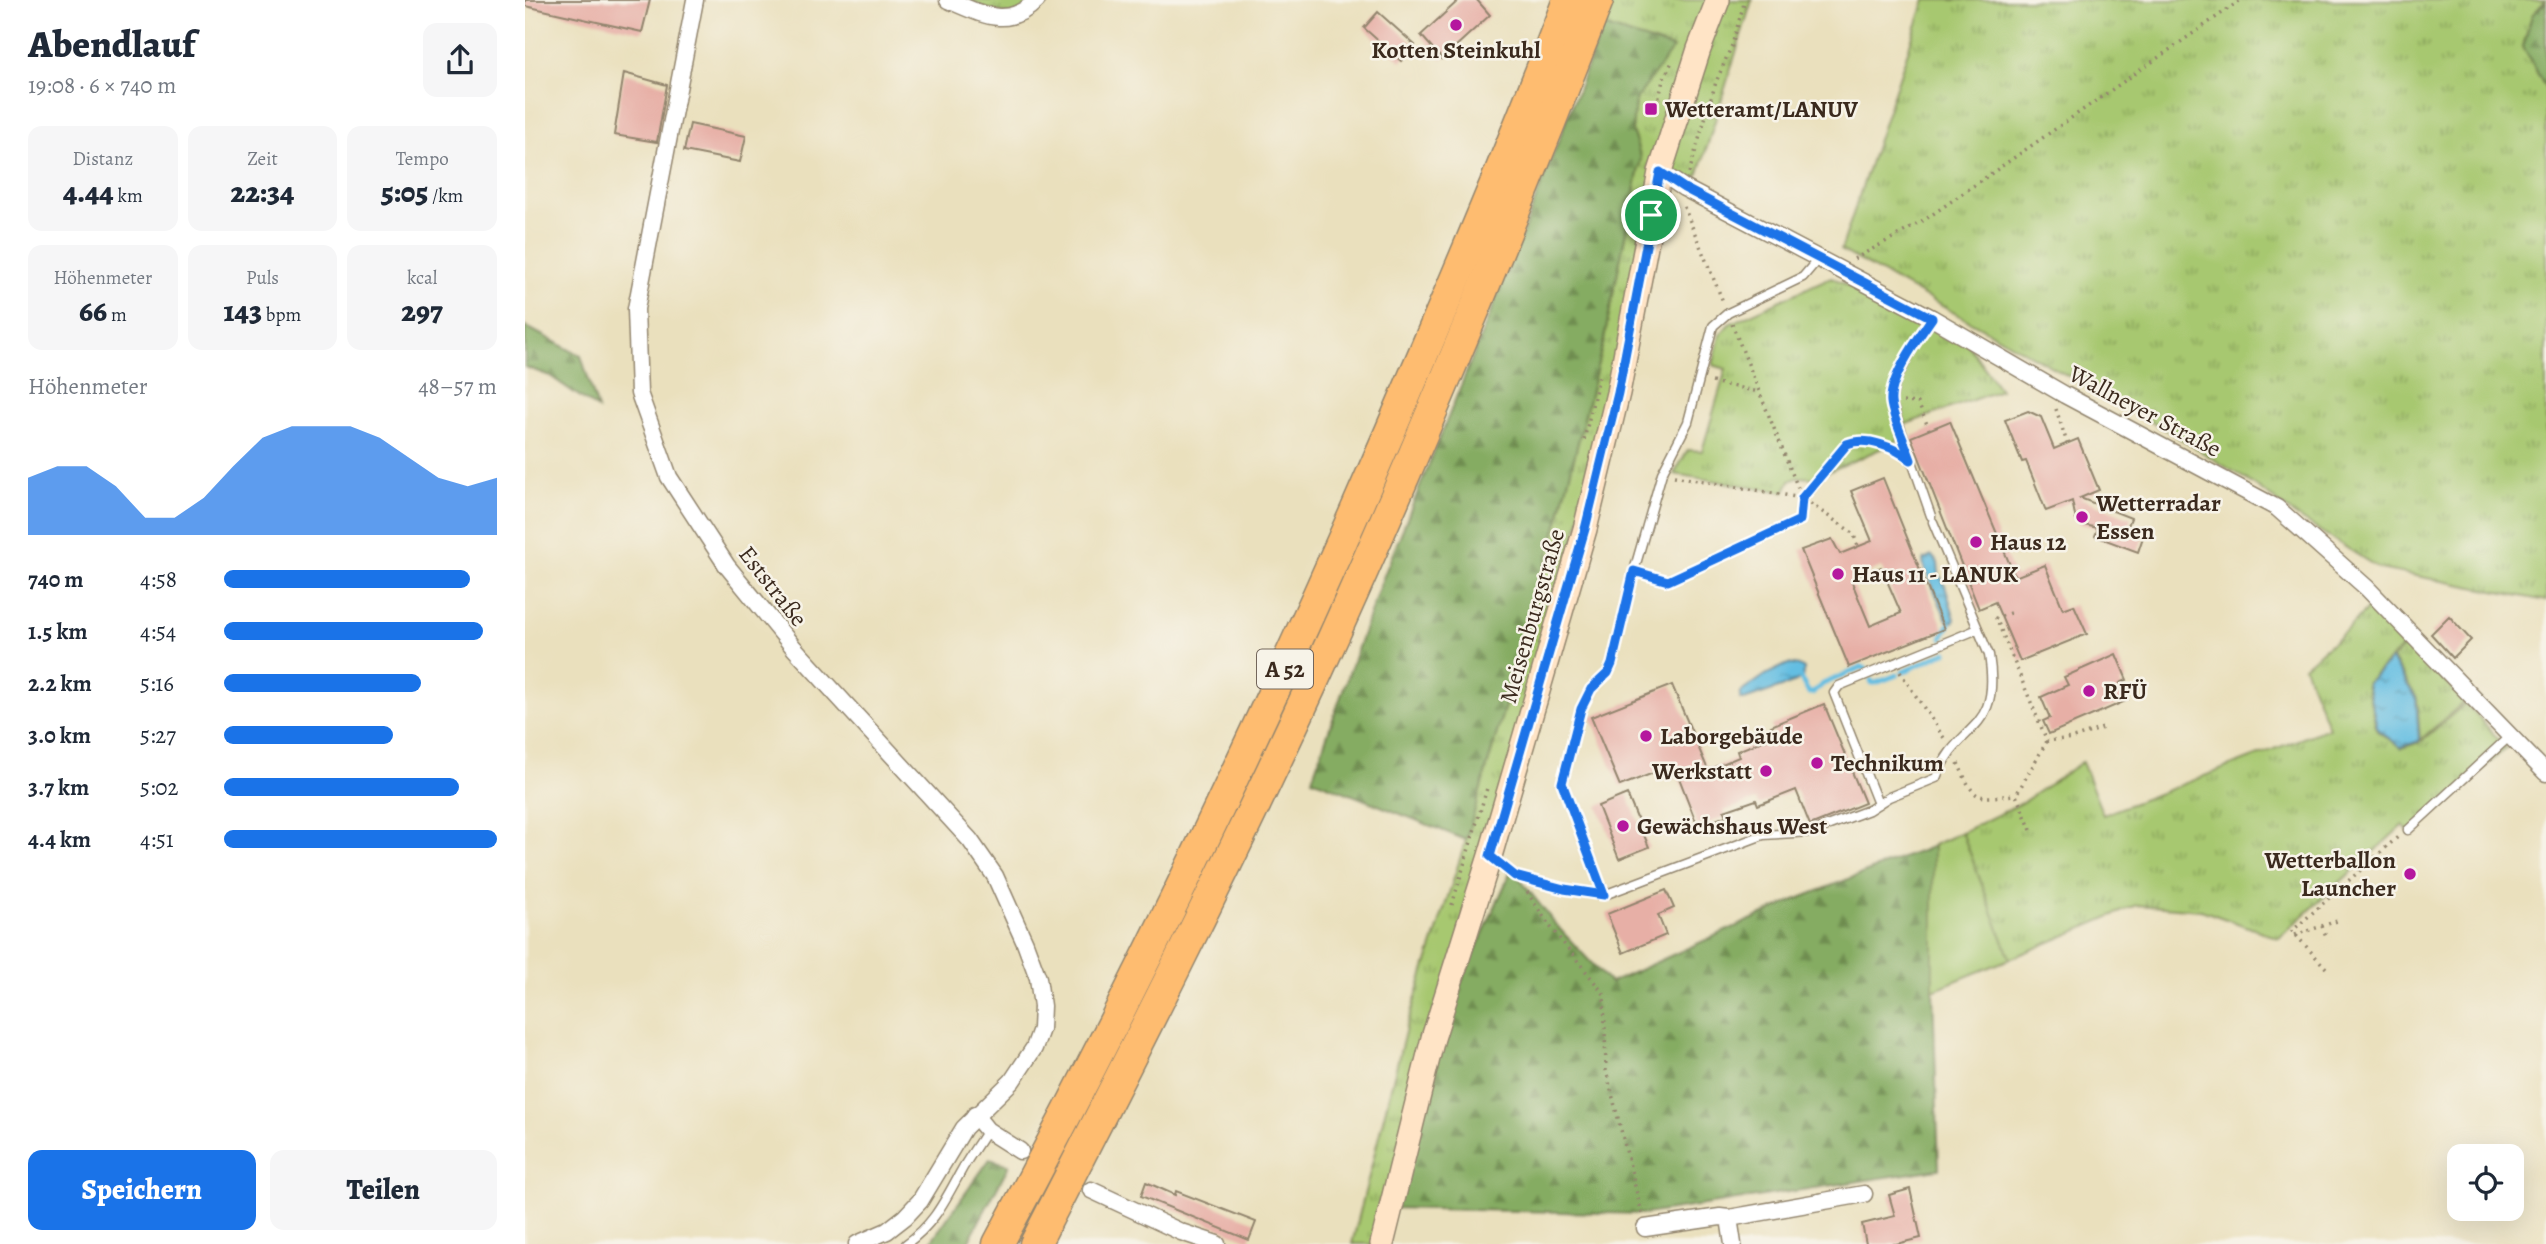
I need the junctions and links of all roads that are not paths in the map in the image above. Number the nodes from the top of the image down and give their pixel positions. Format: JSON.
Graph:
{"nodes":[{"id":1,"x":695,"y":0,"type":"edge"},
{"id":2,"x":948,"y":0,"type":"edge"},
{"id":3,"x":1037,"y":0,"type":"edge"},
{"id":4,"x":1568,"y":0,"type":"edge"},
{"id":5,"x":1598,"y":0,"type":"edge"},
{"id":6,"x":1718,"y":0,"type":"edge"},
{"id":7,"x":1660,"y":172,"type":"junction"},
{"id":8,"x":1819,"y":258,"type":"junction"},
{"id":9,"x":1932,"y":318,"type":"junction"},
{"id":10,"x":1978,"y":629,"type":"junction"},
{"id":11,"x":2511,"y":735,"type":"junction"},
{"id":12,"x":2546,"y":773,"type":"edge"},
{"id":13,"x":1878,"y":804,"type":"junction"},
{"id":14,"x":2408,"y":831,"type":"road end"},
{"id":15,"x":1490,"y":856,"type":"junction"},
{"id":16,"x":1604,"y":895,"type":"junction"},
{"id":17,"x":975,"y":1115,"type":"junction"},
{"id":18,"x":987,"y":1130,"type":"junction"},
{"id":19,"x":1020,"y":1151,"type":"dead end"},
{"id":20,"x":1091,"y":1190,"type":"dead end"},
{"id":21,"x":1864,"y":1194,"type":"dead end"},
{"id":22,"x":1729,"y":1218,"type":"junction"},
{"id":23,"x":1645,"y":1228,"type":"road end"},
{"id":24,"x":857,"y":1244,"type":"edge"},
{"id":25,"x":907,"y":1244,"type":"edge"},
{"id":26,"x":998,"y":1244,"type":"edge"},
{"id":27,"x":1035,"y":1244,"type":"edge"},
{"id":28,"x":1217,"y":1244,"type":"edge"},
{"id":29,"x":1382,"y":1244,"type":"edge"},
{"id":30,"x":1733,"y":1244,"type":"edge"}],
"edges":[{"from":1,"to":17,"type":"street","name":"Eststraße"},
{"from":2,"to":3,"type":"street"},
{"from":4,"to":26,"type":"highway","number":"A 52"},
{"from":5,"to":27,"type":"highway","number":"A 52"},
{"from":6,"to":7,"type":"main road","name":"Meisenburgstraße"},
{"from":7,"to":8,"type":"street","name":"Wallneyer Straße"},
{"from":7,"to":15,"type":"main road","name":"Meisenburgstraße"},
{"from":8,"to":9,"type":"street","name":"Wallneyer Straße"},
{"from":8,"to":16,"type":"lane"},
{"from":9,"to":10,"type":"lane"},
{"from":9,"to":11,"type":"street","name":"Wallneyer Straße"},
{"from":10,"to":13,"type":"lane"},
{"from":10,"to":13,"type":"lane"},
{"from":11,"to":12,"type":"street","name":"Wallneyer Straße"},
{"from":11,"to":14,"type":"lane"},
{"from":13,"to":16,"type":"lane"},
{"from":15,"to":16,"type":"lane"},
{"from":15,"to":29,"type":"main road","name":"Meisenburgstraße"},
{"from":17,"to":18,"type":"street"},
{"from":17,"to":24,"type":"street","name":"Eststraße"},
{"from":18,"to":19,"type":"street"},
{"from":18,"to":25,"type":"lane"},
{"from":20,"to":28,"type":"street"},
{"from":21,"to":22,"type":"street"},
{"from":22,"to":23,"type":"street"},
{"from":22,"to":30,"type":"street"}]}
